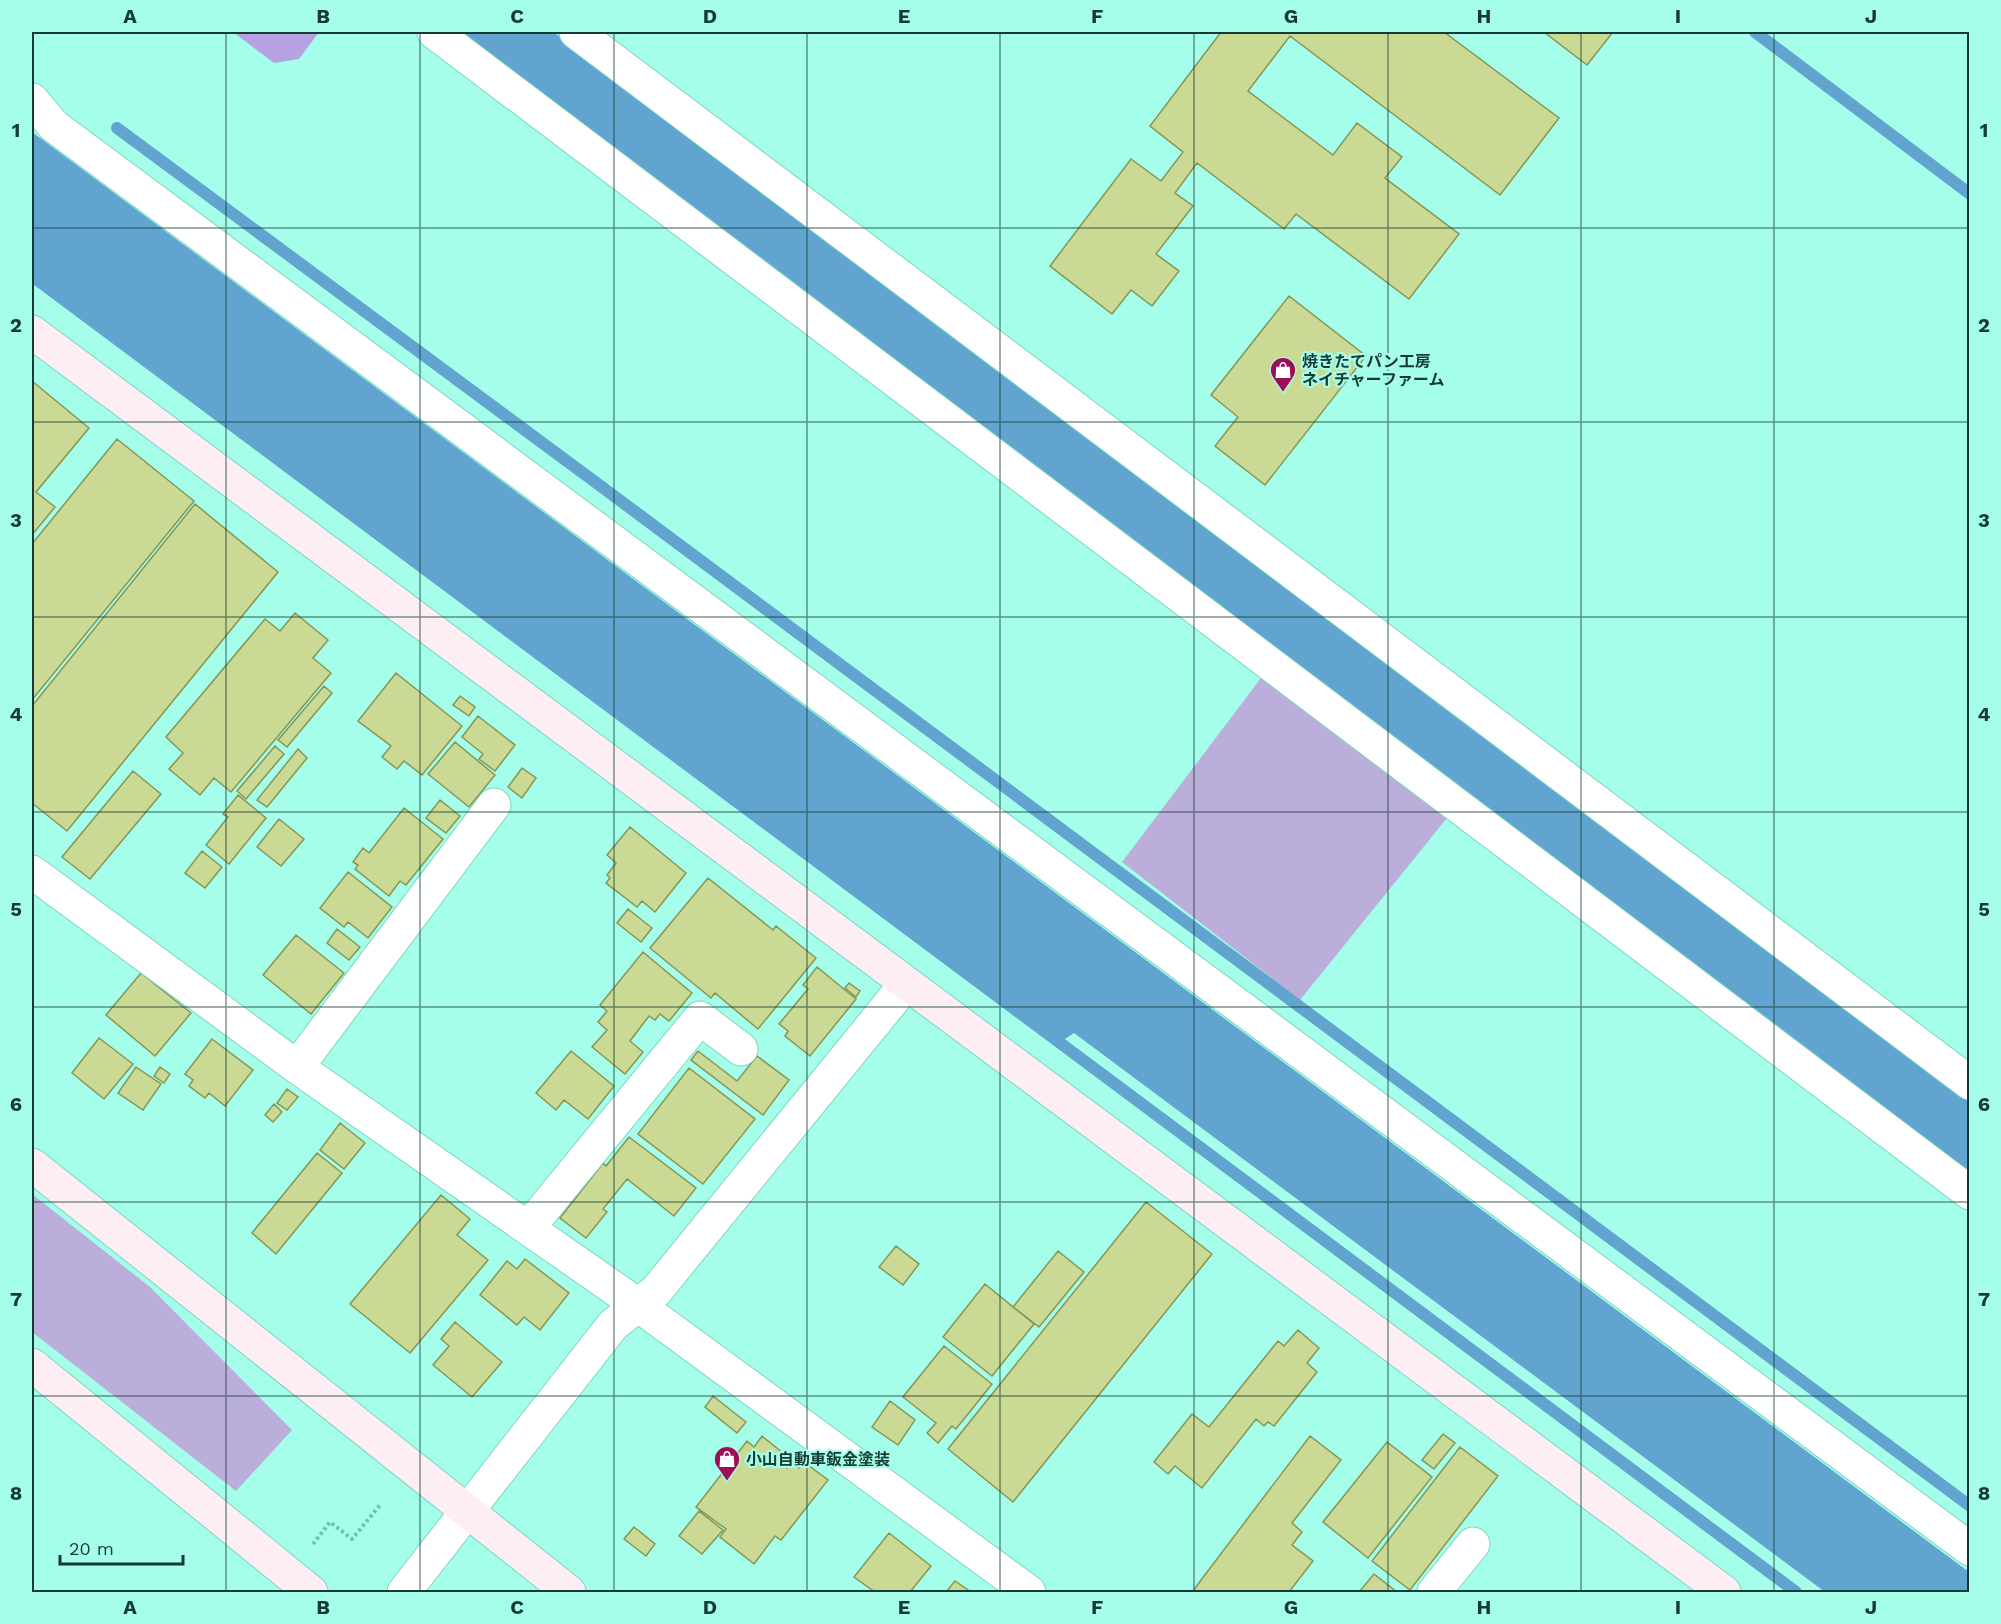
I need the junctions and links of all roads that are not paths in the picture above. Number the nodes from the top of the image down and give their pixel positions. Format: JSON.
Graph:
{"nodes":[{"id":1,"x":434,"y":32,"type":"edge"},
{"id":2,"x":576,"y":32,"type":"edge"},
{"id":3,"x":32,"y":100,"type":"edge"},
{"id":4,"x":32,"y":332,"type":"edge"},
{"id":5,"x":494,"y":805,"type":"dead end"},
{"id":6,"x":32,"y":872,"type":"edge"},
{"id":7,"x":906,"y":984,"type":"junction"},
{"id":8,"x":741,"y":1049,"type":"dead end"},
{"id":9,"x":297,"y":1067,"type":"junction"},
{"id":10,"x":1970,"y":1083,"type":"edge"},
{"id":11,"x":32,"y":1165,"type":"edge"},
{"id":12,"x":1970,"y":1194,"type":"edge"},
{"id":13,"x":528,"y":1228,"type":"junction"},
{"id":14,"x":638,"y":1305,"type":"junction"},
{"id":15,"x":32,"y":1365,"type":"edge"},
{"id":16,"x":467,"y":1511,"type":"junction"},
{"id":17,"x":1473,"y":1544,"type":"dead end"},
{"id":18,"x":1970,"y":1549,"type":"edge"},
{"id":19,"x":311,"y":1593,"type":"edge"},
{"id":20,"x":404,"y":1593,"type":"edge"},
{"id":21,"x":569,"y":1593,"type":"edge"},
{"id":22,"x":1029,"y":1593,"type":"edge"},
{"id":23,"x":1434,"y":1593,"type":"edge"},
{"id":24,"x":1724,"y":1593,"type":"edge"}],
"edges":[{"from":1,"to":12,"type":"street"},
{"from":2,"to":10,"type":"street"},
{"from":3,"to":18,"type":"street"},
{"from":4,"to":7,"type":"street"},
{"from":5,"to":9,"type":"street"},
{"from":6,"to":9,"type":"street"},
{"from":7,"to":14,"type":"street"},
{"from":7,"to":24,"type":"street"},
{"from":8,"to":13,"type":"street"},
{"from":9,"to":13,"type":"street"},
{"from":11,"to":16,"type":"street"},
{"from":13,"to":14,"type":"street"},
{"from":14,"to":16,"type":"street"},
{"from":14,"to":22,"type":"street"},
{"from":15,"to":19,"type":"street"},
{"from":16,"to":20,"type":"street"},
{"from":16,"to":21,"type":"street"},
{"from":17,"to":23,"type":"street"}]}
